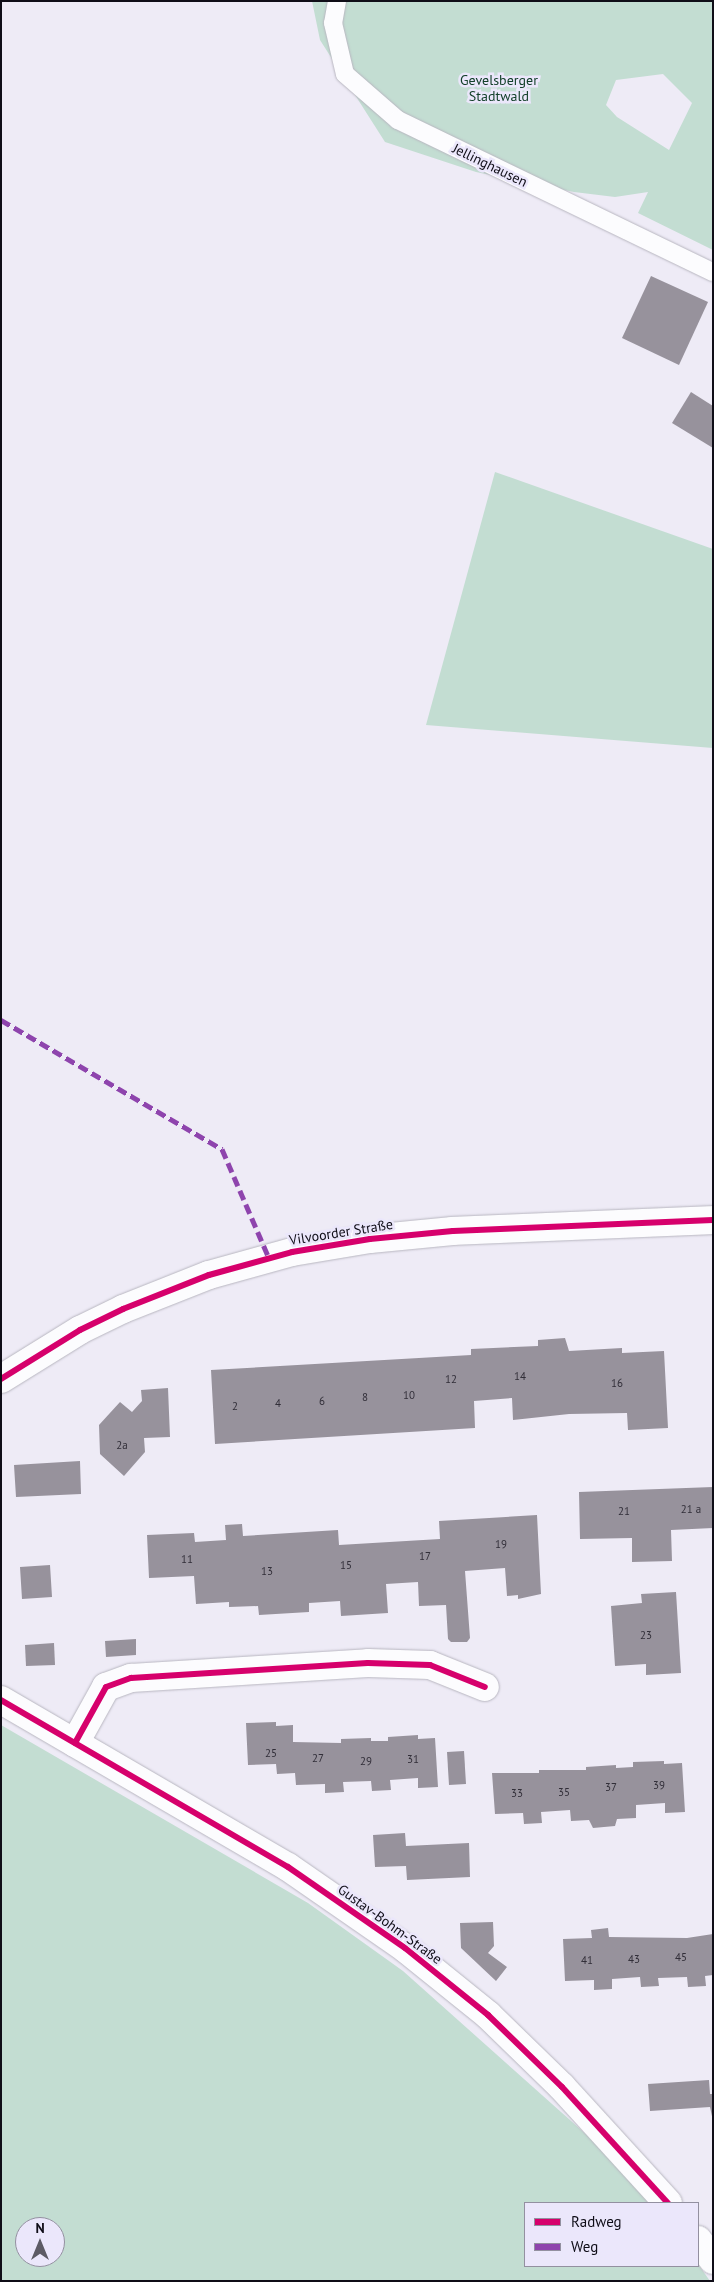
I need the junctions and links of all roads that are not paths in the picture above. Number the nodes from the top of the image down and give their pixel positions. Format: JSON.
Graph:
{"nodes":[{"id":1,"x":337,"y":1,"type":"edge"},
{"id":2,"x":713,"y":272,"type":"edge"},
{"id":3,"x":713,"y":1220,"type":"edge"},
{"id":4,"x":1,"y":1379,"type":"edge"},
{"id":5,"x":485,"y":1688,"type":"dead end"},
{"id":6,"x":1,"y":1700,"type":"edge"},
{"id":7,"x":75,"y":1743,"type":"junction"},
{"id":8,"x":667,"y":2202,"type":"edge"},
{"id":9,"x":699,"y":2241,"type":"edge"},
{"id":10,"x":713,"y":2260,"type":"edge"}],
"edges":[{"from":1,"to":2,"type":"lane","name":"Jellinghausen"},
{"from":3,"to":4,"type":"street","name":"Vilvoorder Straße"},
{"from":5,"to":7,"type":"street"},
{"from":6,"to":7,"type":"street","name":"Gustav-Bohm-Straße"},
{"from":7,"to":8,"type":"street","name":"Gustav-Bohm-Straße"},
{"from":9,"to":10,"type":"street"}]}
